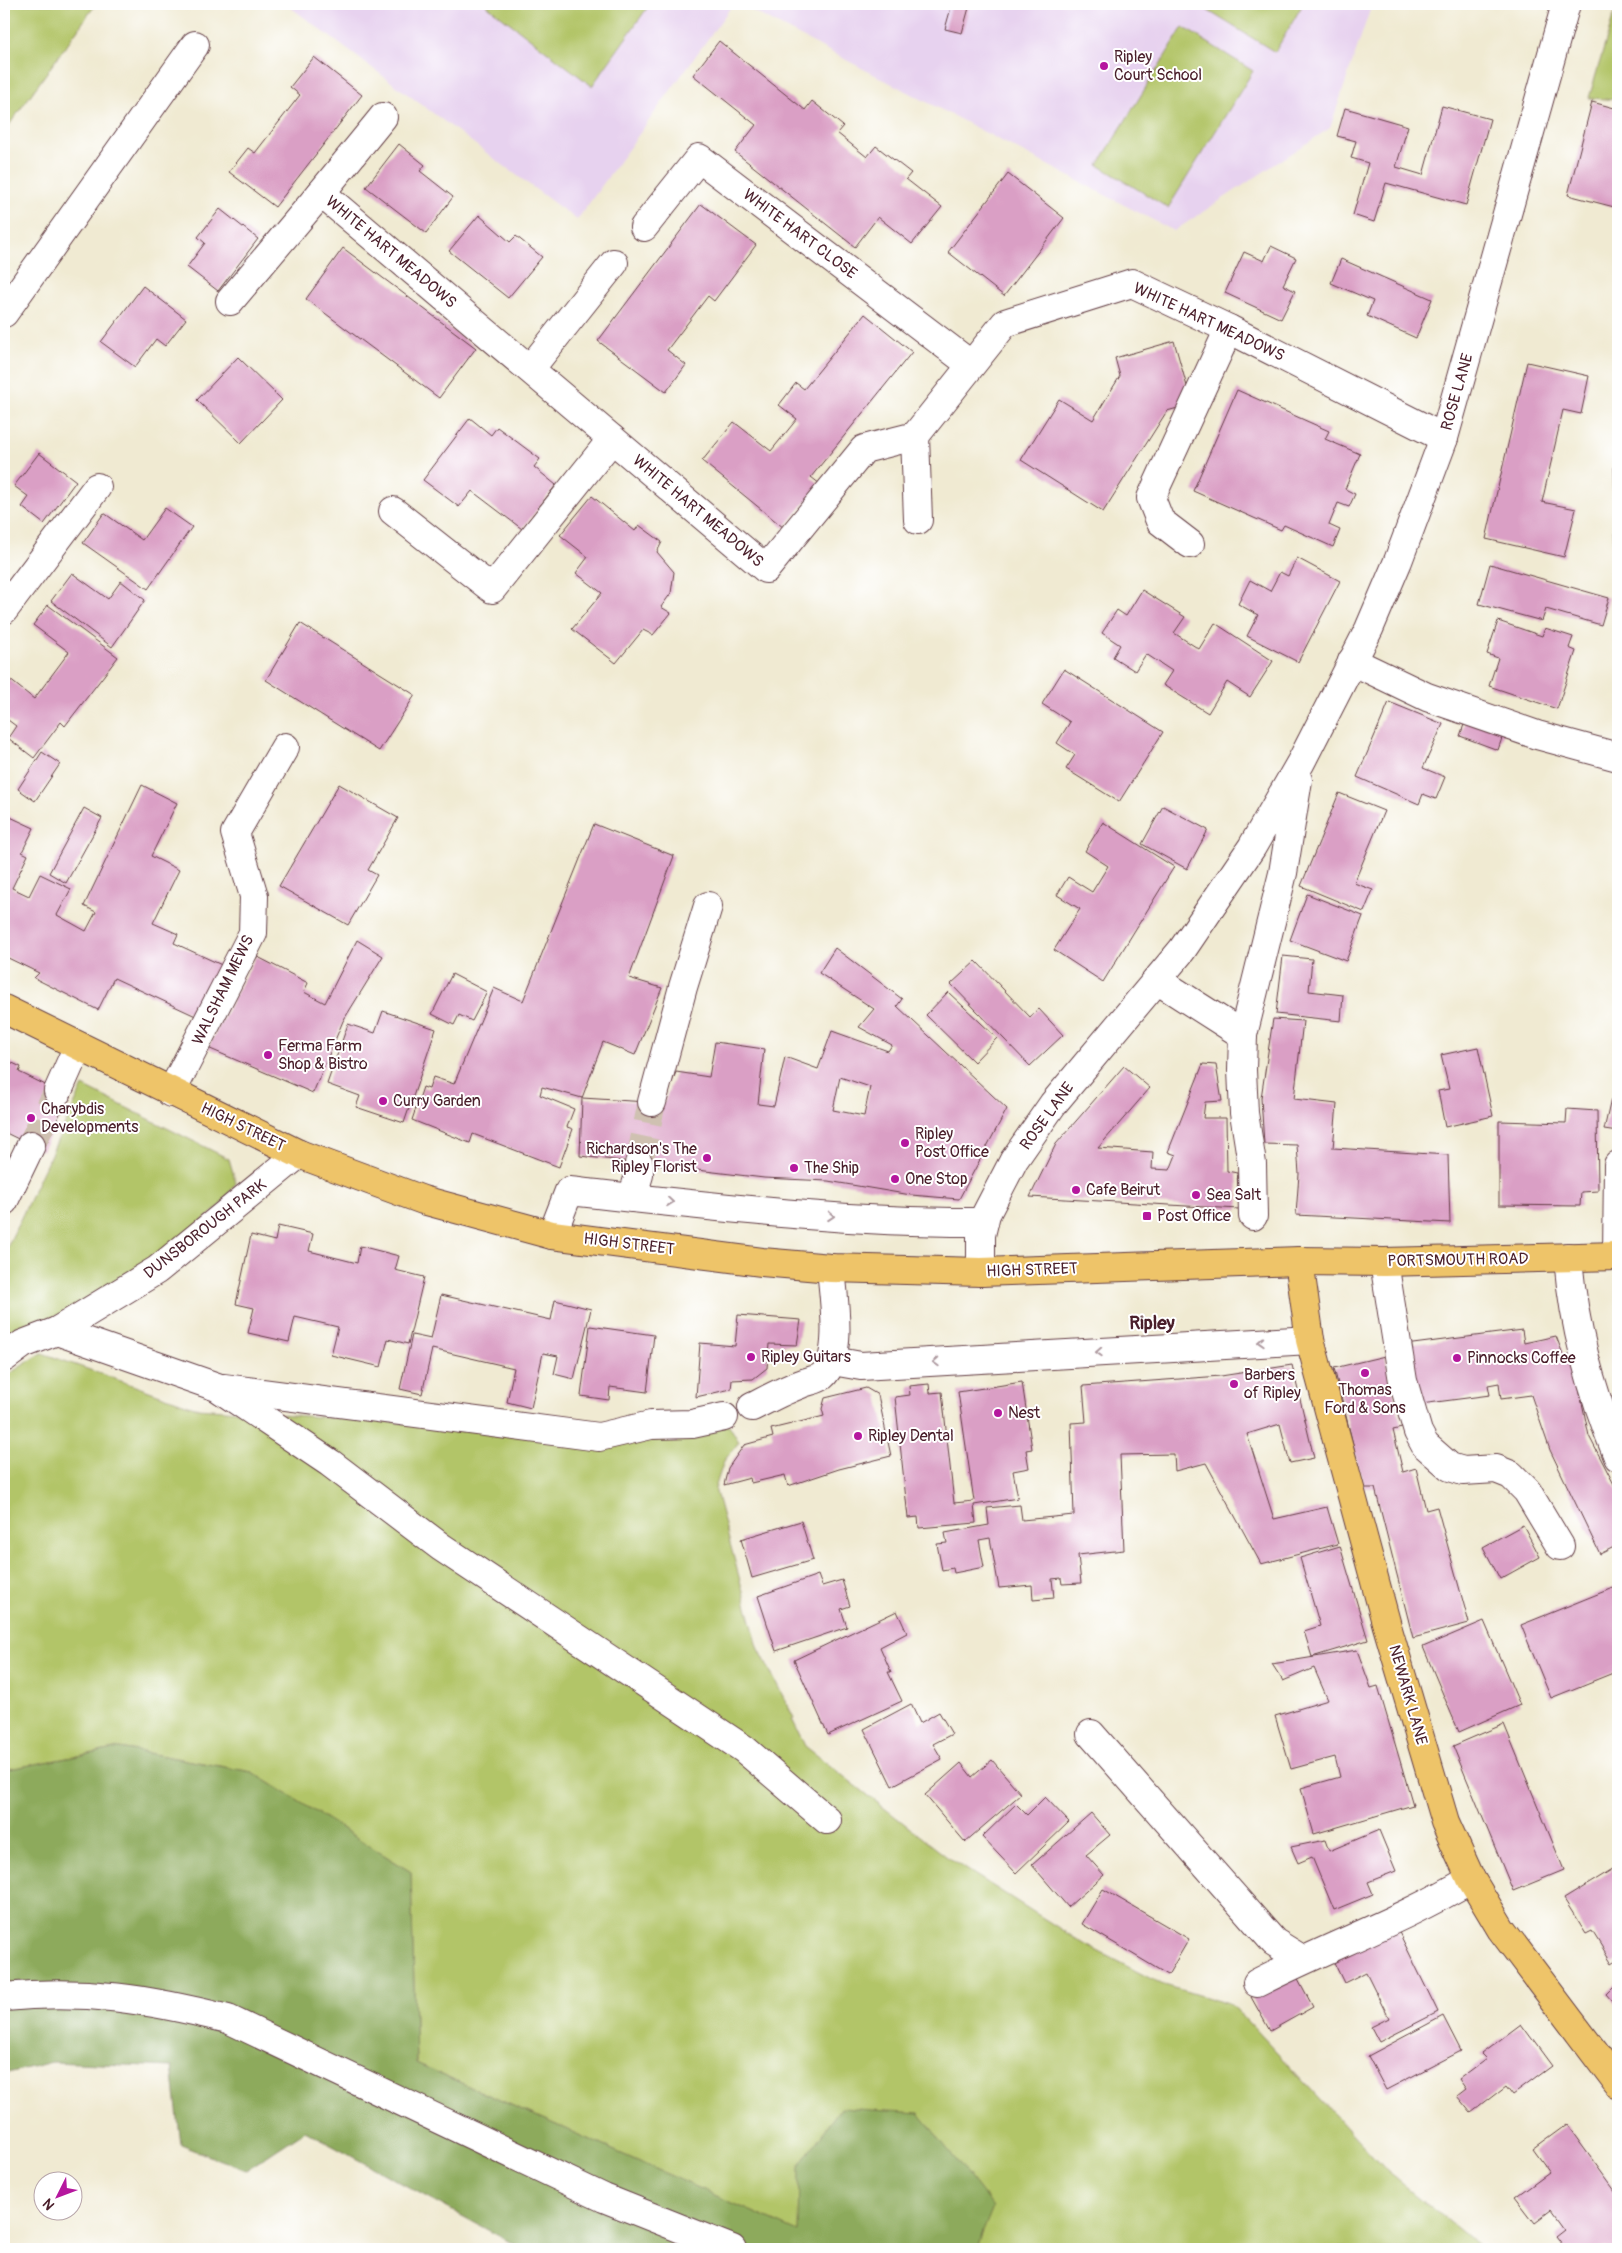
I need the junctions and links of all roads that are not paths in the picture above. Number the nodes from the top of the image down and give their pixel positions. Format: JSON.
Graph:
{"nodes":[{"id":1,"x":1566,"y":4,"type":"edge"},
{"id":2,"x":195,"y":45,"type":"dead end"},
{"id":3,"x":383,"y":117,"type":"dead end"},
{"id":4,"x":321,"y":193,"type":"junction"},
{"id":5,"x":644,"y":227,"type":"dead end"},
{"id":6,"x":614,"y":263,"type":"dead end"},
{"id":7,"x":230,"y":301,"type":"dead end"},
{"id":8,"x":4,"y":314,"type":"edge"},
{"id":9,"x":1229,"y":329,"type":"junction"},
{"id":10,"x":970,"y":364,"type":"junction"},
{"id":11,"x":530,"y":369,"type":"junction"},
{"id":12,"x":915,"y":436,"type":"junction"},
{"id":13,"x":1444,"y":438,"type":"junction"},
{"id":14,"x":612,"y":439,"type":"junction"},
{"id":15,"x":97,"y":487,"type":"dead end"},
{"id":16,"x":393,"y":511,"type":"dead end"},
{"id":17,"x":918,"y":520,"type":"dead end"},
{"id":18,"x":1190,"y":544,"type":"dead end"},
{"id":19,"x":4,"y":608,"type":"edge"},
{"id":20,"x":1352,"y":661,"type":"junction"},
{"id":21,"x":285,"y":747,"type":"dead end"},
{"id":22,"x":1618,"y":757,"type":"edge"},
{"id":23,"x":1301,"y":762,"type":"junction"},
{"id":24,"x":708,"y":906,"type":"dead end"},
{"id":25,"x":1157,"y":980,"type":"junction"},
{"id":26,"x":4,"y":1009,"type":"edge"},
{"id":27,"x":1243,"y":1035,"type":"junction"},
{"id":28,"x":78,"y":1046,"type":"junction"},
{"id":29,"x":58,"y":1091,"type":"tunnel mouth"},
{"id":30,"x":171,"y":1093,"type":"junction"},
{"id":31,"x":652,"y":1102,"type":"tunnel mouth"},
{"id":32,"x":31,"y":1145,"type":"tunnel mouth"},
{"id":33,"x":299,"y":1154,"type":"junction"},
{"id":34,"x":639,"y":1164,"type":"tunnel mouth"},
{"id":35,"x":1618,"y":1165,"type":"edge"},
{"id":36,"x":632,"y":1198,"type":"junction"},
{"id":37,"x":4,"y":1201,"type":"edge"},
{"id":38,"x":1252,"y":1216,"type":"dead end"},
{"id":39,"x":984,"y":1222,"type":"junction"},
{"id":40,"x":552,"y":1235,"type":"junction"},
{"id":41,"x":1618,"y":1256,"type":"edge"},
{"id":42,"x":1568,"y":1257,"type":"junction"},
{"id":43,"x":1299,"y":1261,"type":"junction"},
{"id":44,"x":1384,"y":1262,"type":"junction"},
{"id":45,"x":831,"y":1268,"type":"junction"},
{"id":46,"x":981,"y":1272,"type":"junction"},
{"id":47,"x":57,"y":1331,"type":"junction"},
{"id":48,"x":1310,"y":1340,"type":"junction"},
{"id":49,"x":10,"y":1345,"type":"edge"},
{"id":50,"x":833,"y":1361,"type":"junction"},
{"id":51,"x":218,"y":1387,"type":"junction"},
{"id":52,"x":752,"y":1406,"type":"dead end"},
{"id":53,"x":724,"y":1416,"type":"dead end"},
{"id":54,"x":1618,"y":1457,"type":"edge"},
{"id":55,"x":1560,"y":1546,"type":"dead end"},
{"id":56,"x":1091,"y":1734,"type":"dead end"},
{"id":57,"x":827,"y":1820,"type":"dead end"},
{"id":58,"x":1471,"y":1879,"type":"junction"},
{"id":59,"x":1303,"y":1960,"type":"junction"},
{"id":60,"x":1257,"y":1984,"type":"dead end"},
{"id":61,"x":4,"y":1997,"type":"edge"},
{"id":62,"x":1618,"y":2084,"type":"edge"},
{"id":63,"x":732,"y":2249,"type":"edge"}],
"edges":[{"from":1,"to":13,"type":"street","name":"ROSE LANE"},
{"from":2,"to":8,"type":"street"},
{"from":3,"to":4,"type":"street","name":"WHITE HART MEADOWS"},
{"from":4,"to":7,"type":"street","name":"WHITE HART MEADOWS"},
{"from":4,"to":11,"type":"street","name":"WHITE HART MEADOWS"},
{"from":5,"to":10,"type":"street","name":"WHITE HART CLOSE"},
{"from":6,"to":11,"type":"street"},
{"from":9,"to":10,"type":"street","name":"WHITE HART MEADOWS"},
{"from":9,"to":13,"type":"street","name":"WHITE HART MEADOWS"},
{"from":9,"to":18,"type":"street"},
{"from":10,"to":12,"type":"street","name":"WHITE HART MEADOWS"},
{"from":11,"to":14,"type":"street","name":"WHITE HART MEADOWS"},
{"from":12,"to":14,"type":"street","name":"WHITE HART MEADOWS"},
{"from":12,"to":17,"type":"street"},
{"from":13,"to":20,"type":"street","name":"ROSE LANE"},
{"from":14,"to":16,"type":"street"},
{"from":15,"to":19,"type":"street"},
{"from":20,"to":22,"type":"street"},
{"from":20,"to":23,"type":"street","name":"ROSE LANE"},
{"from":21,"to":30,"type":"street","name":"WALSHAM MEWS"},
{"from":23,"to":25,"type":"street","name":"ROSE LANE"},
{"from":23,"to":27,"type":"street","name":"ROSE LANE"},
{"from":24,"to":31,"type":"street"},
{"from":25,"to":27,"type":"street"},
{"from":25,"to":39,"type":"street","name":"ROSE LANE"},
{"from":26,"to":28,"type":"main road","name":"HIGH STREET"},
{"from":27,"to":38,"type":"street","name":"ROSE LANE"},
{"from":28,"to":29,"type":"street"},
{"from":28,"to":30,"type":"main road","name":"HIGH STREET"},
{"from":30,"to":33,"type":"main road","name":"HIGH STREET"},
{"from":32,"to":37,"type":"street"},
{"from":33,"to":40,"type":"main road","name":"HIGH STREET"},
{"from":33,"to":47,"type":"street","name":"DUNSBOROUGH PARK"},
{"from":34,"to":36,"type":"street"},
{"from":35,"to":41,"type":"street"},
{"from":36,"to":39,"type":"street","one_way":true},
{"from":36,"to":40,"type":"street"},
{"from":39,"to":46,"type":"street","name":"ROSE LANE"},
{"from":40,"to":45,"type":"main road","name":"HIGH STREET"},
{"from":41,"to":42,"type":"main road","name":"PORTSMOUTH ROAD"},
{"from":42,"to":44,"type":"main road","name":"PORTSMOUTH ROAD"},
{"from":42,"to":54,"type":"street"},
{"from":43,"to":44,"type":"main road","name":"PORTSMOUTH ROAD"},
{"from":43,"to":46,"type":"main road","name":"HIGH STREET"},
{"from":43,"to":48,"type":"main road","name":"NEWARK LANE"},
{"from":44,"to":55,"type":"street"},
{"from":45,"to":46,"type":"main road","name":"HIGH STREET"},
{"from":45,"to":50,"type":"street"},
{"from":47,"to":49,"type":"street","name":"DUNSBOROUGH PARK"},
{"from":47,"to":51,"type":"street"},
{"from":48,"to":50,"type":"street","one_way":true},
{"from":48,"to":58,"type":"main road","name":"NEWARK LANE"},
{"from":50,"to":52,"type":"street"},
{"from":51,"to":53,"type":"street"},
{"from":51,"to":57,"type":"street"},
{"from":56,"to":59,"type":"street"},
{"from":58,"to":59,"type":"street"},
{"from":58,"to":62,"type":"main road","name":"NEWARK LANE"},
{"from":59,"to":60,"type":"street"},
{"from":61,"to":63,"type":"street"}]}
